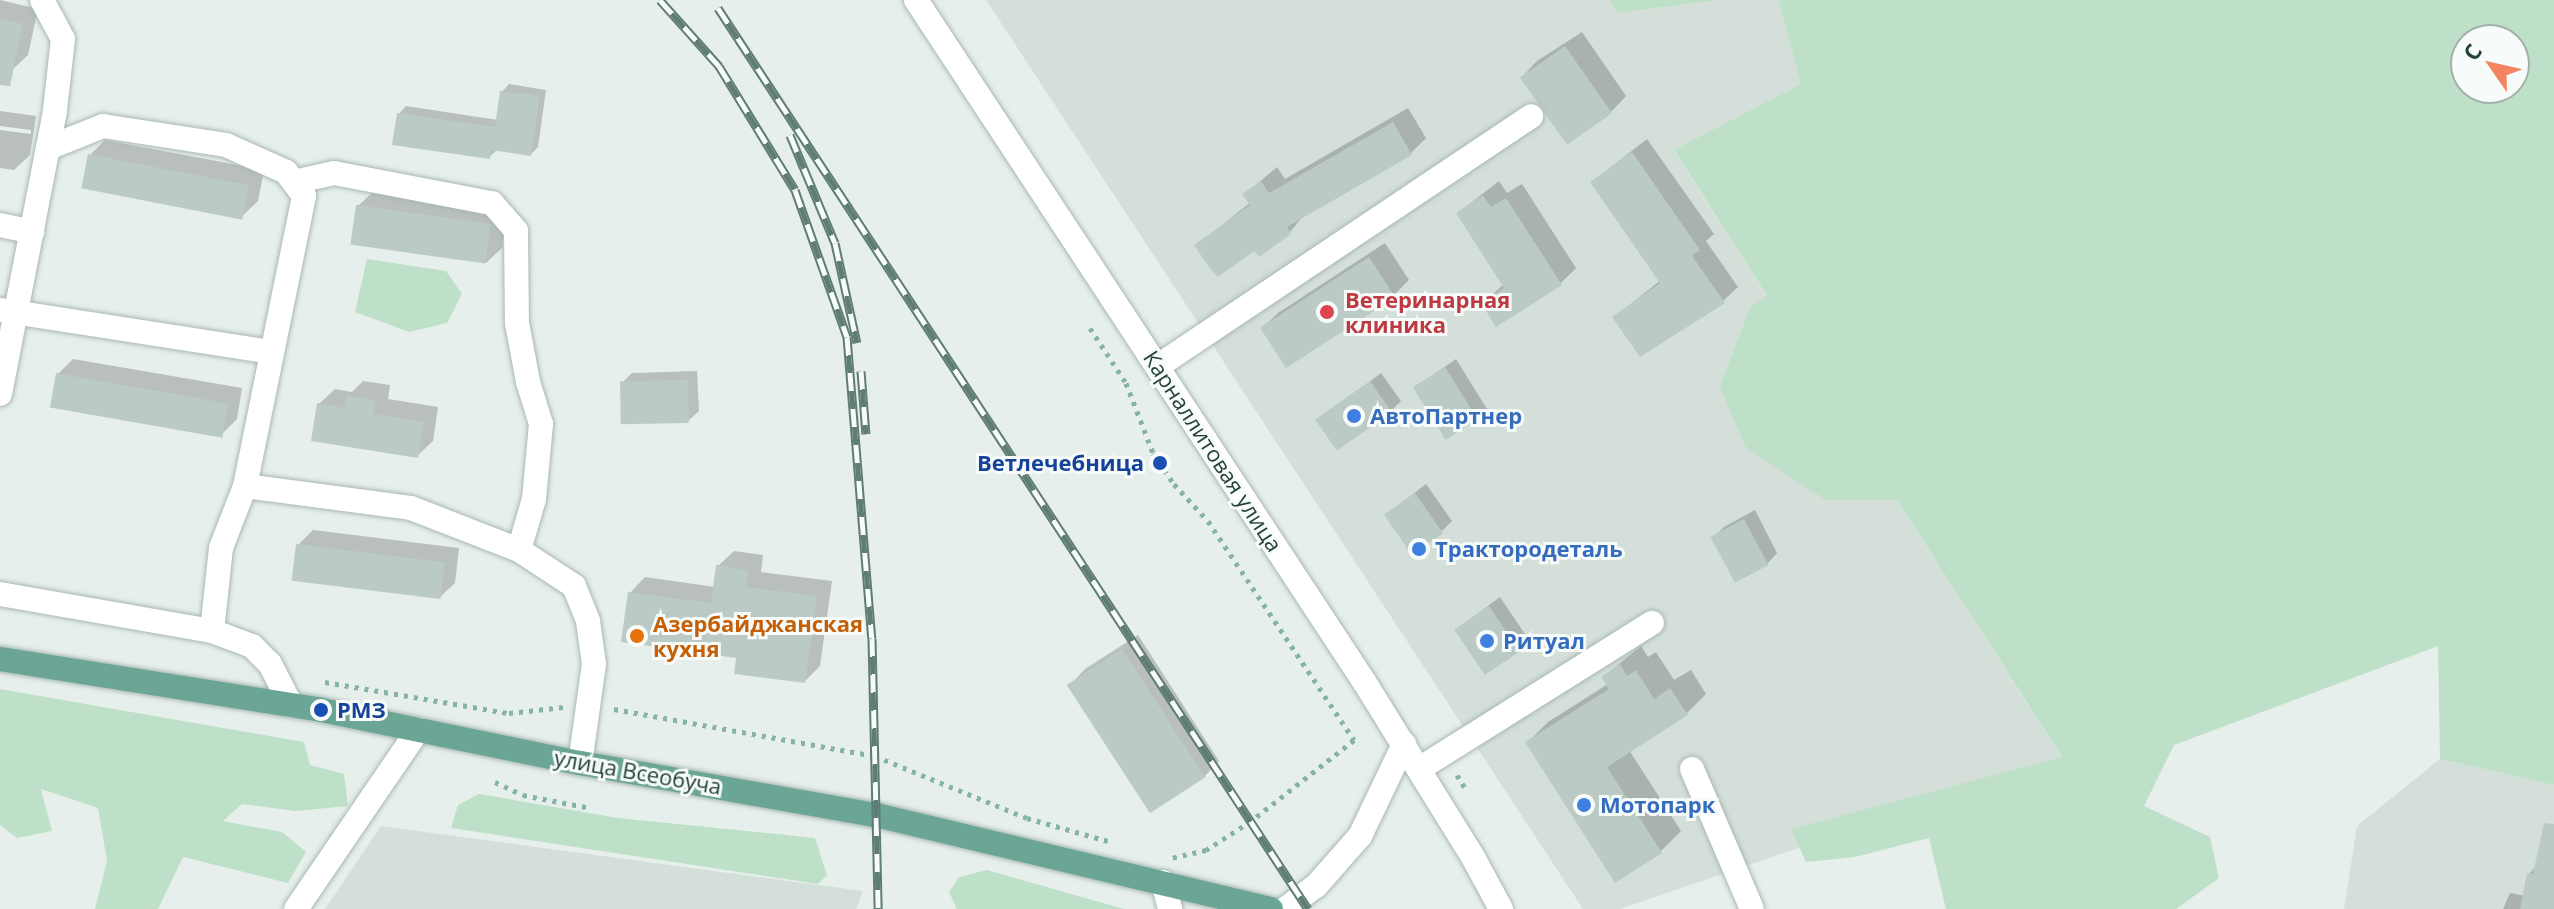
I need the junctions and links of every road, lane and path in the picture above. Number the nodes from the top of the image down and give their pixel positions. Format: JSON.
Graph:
{"nodes":[{"id":1,"x":42,"y":0,"type":"edge"},
{"id":2,"x":916,"y":0,"type":"edge"},
{"id":3,"x":1531,"y":116,"type":"dead end"},
{"id":4,"x":48,"y":148,"type":"junction"},
{"id":5,"x":294,"y":182,"type":"junction"},
{"id":6,"x":0,"y":225,"type":"edge"},
{"id":7,"x":32,"y":232,"type":"junction"},
{"id":8,"x":8,"y":311,"type":"edge"},
{"id":9,"x":1090,"y":328,"type":"dead end"},
{"id":10,"x":271,"y":352,"type":"junction"},
{"id":11,"x":1158,"y":366,"type":"junction"},
{"id":12,"x":0,"y":394,"type":"edge"},
{"id":13,"x":245,"y":486,"type":"junction"},
{"id":14,"x":519,"y":550,"type":"junction"},
{"id":15,"x":0,"y":594,"type":"edge"},
{"id":16,"x":1652,"y":623,"type":"dead end"},
{"id":17,"x":212,"y":631,"type":"junction"},
{"id":18,"x":0,"y":659,"type":"edge"},
{"id":19,"x":313,"y":680,"type":"dead end"},
{"id":20,"x":588,"y":704,"type":"junction"},
{"id":21,"x":291,"y":705,"type":"junction"},
{"id":22,"x":418,"y":730,"type":"junction"},
{"id":23,"x":1404,"y":744,"type":"junction"},
{"id":24,"x":580,"y":763,"type":"junction"},
{"id":25,"x":1419,"y":769,"type":"junction"},
{"id":26,"x":1692,"y":769,"type":"dead end"},
{"id":27,"x":495,"y":782,"type":"dead end"},
{"id":28,"x":591,"y":808,"type":"dead end"},
{"id":29,"x":1113,"y":842,"type":"dead end"},
{"id":30,"x":1170,"y":858,"type":"dead end"},
{"id":31,"x":1163,"y":882,"type":"junction"},
{"id":32,"x":296,"y":909,"type":"edge"},
{"id":33,"x":1170,"y":909,"type":"edge"},
{"id":34,"x":1271,"y":909,"type":"edge"},
{"id":35,"x":1285,"y":909,"type":"edge"},
{"id":36,"x":1501,"y":909,"type":"edge"},
{"id":37,"x":1752,"y":909,"type":"edge"}],
"edges":[{"from":1,"to":4,"type":"street"},
{"from":2,"to":11,"type":"street","name":"Карналлитовая улица"},
{"from":3,"to":11,"type":"street"},
{"from":4,"to":5,"type":"street"},
{"from":4,"to":7,"type":"street"},
{"from":5,"to":10,"type":"street"},
{"from":5,"to":14,"type":"street"},
{"from":6,"to":7,"type":"street"},
{"from":7,"to":8,"type":"street"},
{"from":8,"to":10,"type":"street"},
{"from":8,"to":12,"type":"street"},
{"from":9,"to":30,"type":"path"},
{"from":10,"to":13,"type":"street"},
{"from":11,"to":23,"type":"street","name":"Карналлитовая улица"},
{"from":13,"to":14,"type":"street"},
{"from":13,"to":17,"type":"street"},
{"from":14,"to":20,"type":"street"},
{"from":15,"to":17,"type":"street"},
{"from":16,"to":25,"type":"street"},
{"from":17,"to":21,"type":"street"},
{"from":18,"to":21,"type":"main road","name":"улица Всеобуча"},
{"from":19,"to":20,"type":"path"},
{"from":20,"to":24,"type":"street"},
{"from":20,"to":29,"type":"path"},
{"from":21,"to":22,"type":"main road","name":"улица Всеобуча"},
{"from":22,"to":24,"type":"main road","name":"улица Всеобуча"},
{"from":22,"to":32,"type":"street"},
{"from":23,"to":25,"type":"street","name":"Карналлитовая улица"},
{"from":23,"to":35,"type":"street"},
{"from":24,"to":31,"type":"main road","name":"улица Всеобуча"},
{"from":25,"to":36,"type":"street","name":"Карналлитовая улица"},
{"from":26,"to":37,"type":"street"},
{"from":27,"to":28,"type":"path"},
{"from":31,"to":33,"type":"street"},
{"from":31,"to":34,"type":"main road","name":"улица Всеобуча"}]}
